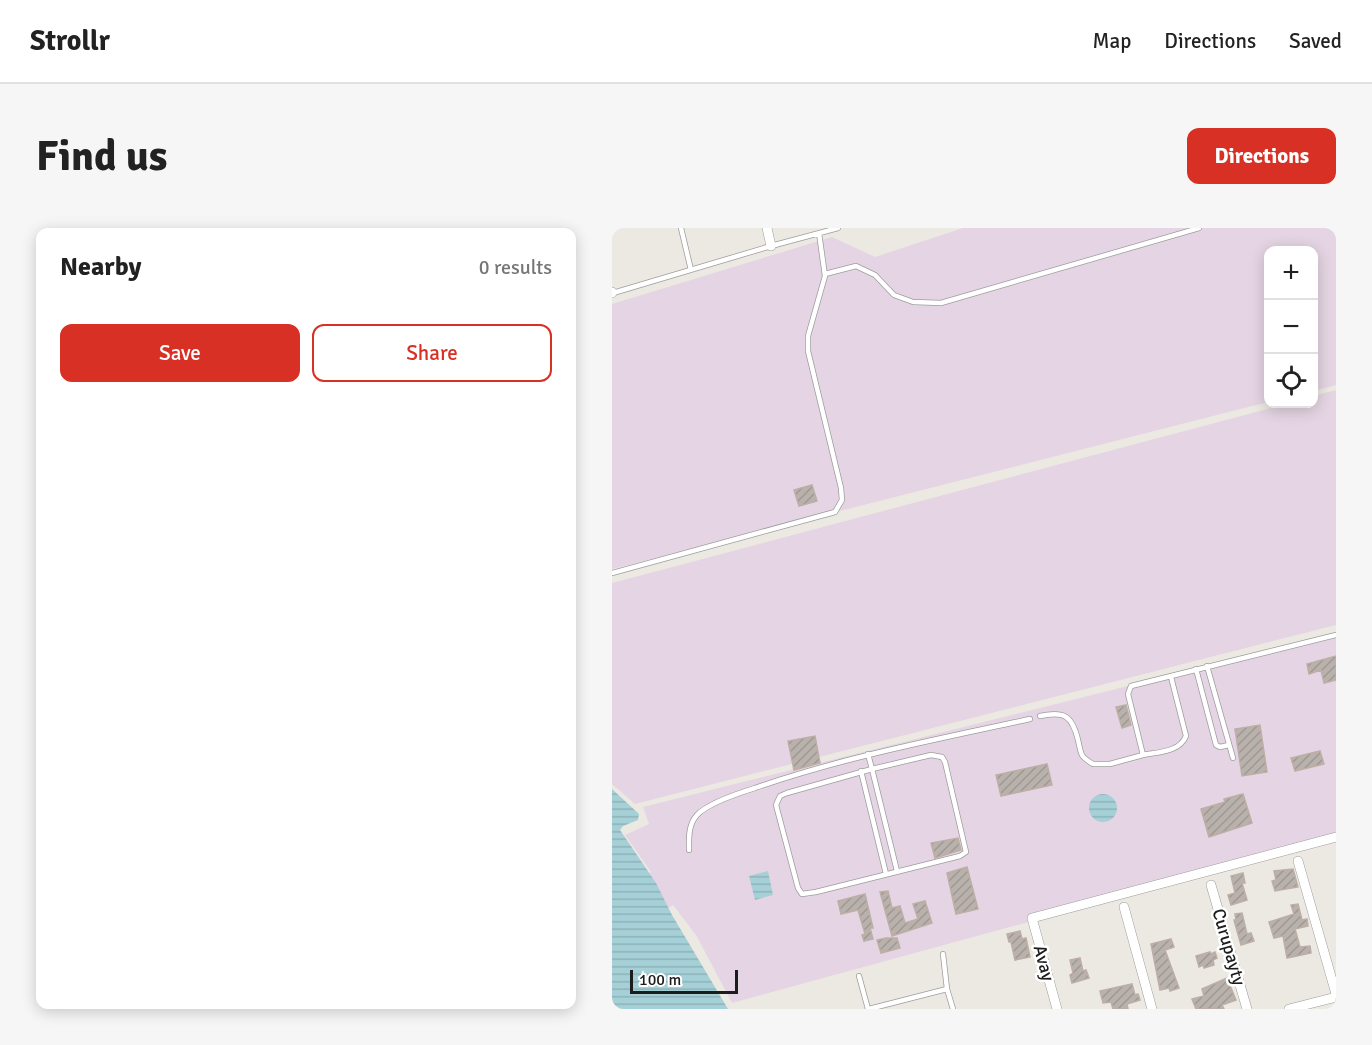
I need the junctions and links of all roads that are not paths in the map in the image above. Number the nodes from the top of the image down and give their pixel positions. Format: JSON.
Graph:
{"nodes":[{"id":1,"x":681,"y":228,"type":"edge"},
{"id":2,"x":766,"y":228,"type":"edge"},
{"id":3,"x":838,"y":228,"type":"edge"},
{"id":4,"x":1199,"y":228,"type":"edge"},
{"id":5,"x":819,"y":233,"type":"junction"},
{"id":6,"x":771,"y":246,"type":"junction"},
{"id":7,"x":691,"y":270,"type":"junction"},
{"id":8,"x":825,"y":274,"type":"junction"},
{"id":9,"x":612,"y":292,"type":"edge"},
{"id":10,"x":612,"y":573,"type":"edge"},
{"id":11,"x":1336,"y":635,"type":"edge"},
{"id":12,"x":1207,"y":666,"type":"junction"},
{"id":13,"x":1196,"y":669,"type":"junction"},
{"id":14,"x":1171,"y":677,"type":"junction"},
{"id":15,"x":1040,"y":716,"type":"dead end"},
{"id":16,"x":1030,"y":719,"type":"dead end"},
{"id":17,"x":1229,"y":745,"type":"junction"},
{"id":18,"x":868,"y":754,"type":"junction"},
{"id":19,"x":1143,"y":755,"type":"junction"},
{"id":20,"x":1233,"y":758,"type":"dead end"},
{"id":21,"x":872,"y":769,"type":"junction"},
{"id":22,"x":861,"y":771,"type":"junction"},
{"id":23,"x":1336,"y":837,"type":"edge"},
{"id":24,"x":689,"y":850,"type":"dead end"},
{"id":25,"x":1298,"y":861,"type":"dead end"},
{"id":26,"x":897,"y":871,"type":"junction"},
{"id":27,"x":886,"y":874,"type":"junction"},
{"id":28,"x":1212,"y":885,"type":"dead end"},
{"id":29,"x":1124,"y":907,"type":"dead end"},
{"id":30,"x":943,"y":954,"type":"dead end"},
{"id":31,"x":859,"y":976,"type":"dead end"},
{"id":32,"x":947,"y":989,"type":"junction"},
{"id":33,"x":1336,"y":995,"type":"edge"},
{"id":34,"x":869,"y":1009,"type":"edge"},
{"id":35,"x":953,"y":1009,"type":"edge"},
{"id":36,"x":1057,"y":1009,"type":"edge"},
{"id":37,"x":1152,"y":1009,"type":"edge"},
{"id":38,"x":1247,"y":1009,"type":"edge"},
{"id":39,"x":1289,"y":1009,"type":"edge"}],
"edges":[{"from":1,"to":7,"type":"lane"},
{"from":2,"to":6,"type":"street"},
{"from":3,"to":5,"type":"lane"},
{"from":4,"to":8,"type":"lane"},
{"from":5,"to":6,"type":"lane"},
{"from":5,"to":8,"type":"lane"},
{"from":6,"to":7,"type":"lane"},
{"from":7,"to":9,"type":"lane"},
{"from":8,"to":10,"type":"lane"},
{"from":11,"to":12,"type":"lane"},
{"from":12,"to":13,"type":"lane"},
{"from":12,"to":17,"type":"lane"},
{"from":13,"to":14,"type":"lane"},
{"from":13,"to":17,"type":"lane"},
{"from":14,"to":19,"type":"lane"},
{"from":14,"to":19,"type":"lane"},
{"from":15,"to":19,"type":"lane"},
{"from":16,"to":18,"type":"lane"},
{"from":17,"to":20,"type":"lane"},
{"from":18,"to":21,"type":"lane"},
{"from":18,"to":24,"type":"lane"},
{"from":21,"to":22,"type":"lane"},
{"from":21,"to":26,"type":"lane"},
{"from":21,"to":26,"type":"lane"},
{"from":22,"to":27,"type":"lane"},
{"from":22,"to":27,"type":"lane"},
{"from":23,"to":36,"type":"street","name":"Avay"},
{"from":25,"to":33,"type":"street"},
{"from":26,"to":27,"type":"lane"},
{"from":28,"to":38,"type":"street","name":"Curupayty"},
{"from":29,"to":37,"type":"street"},
{"from":30,"to":32,"type":"lane"},
{"from":31,"to":34,"type":"lane"},
{"from":32,"to":34,"type":"lane"},
{"from":32,"to":35,"type":"lane"},
{"from":33,"to":39,"type":"street"}]}
